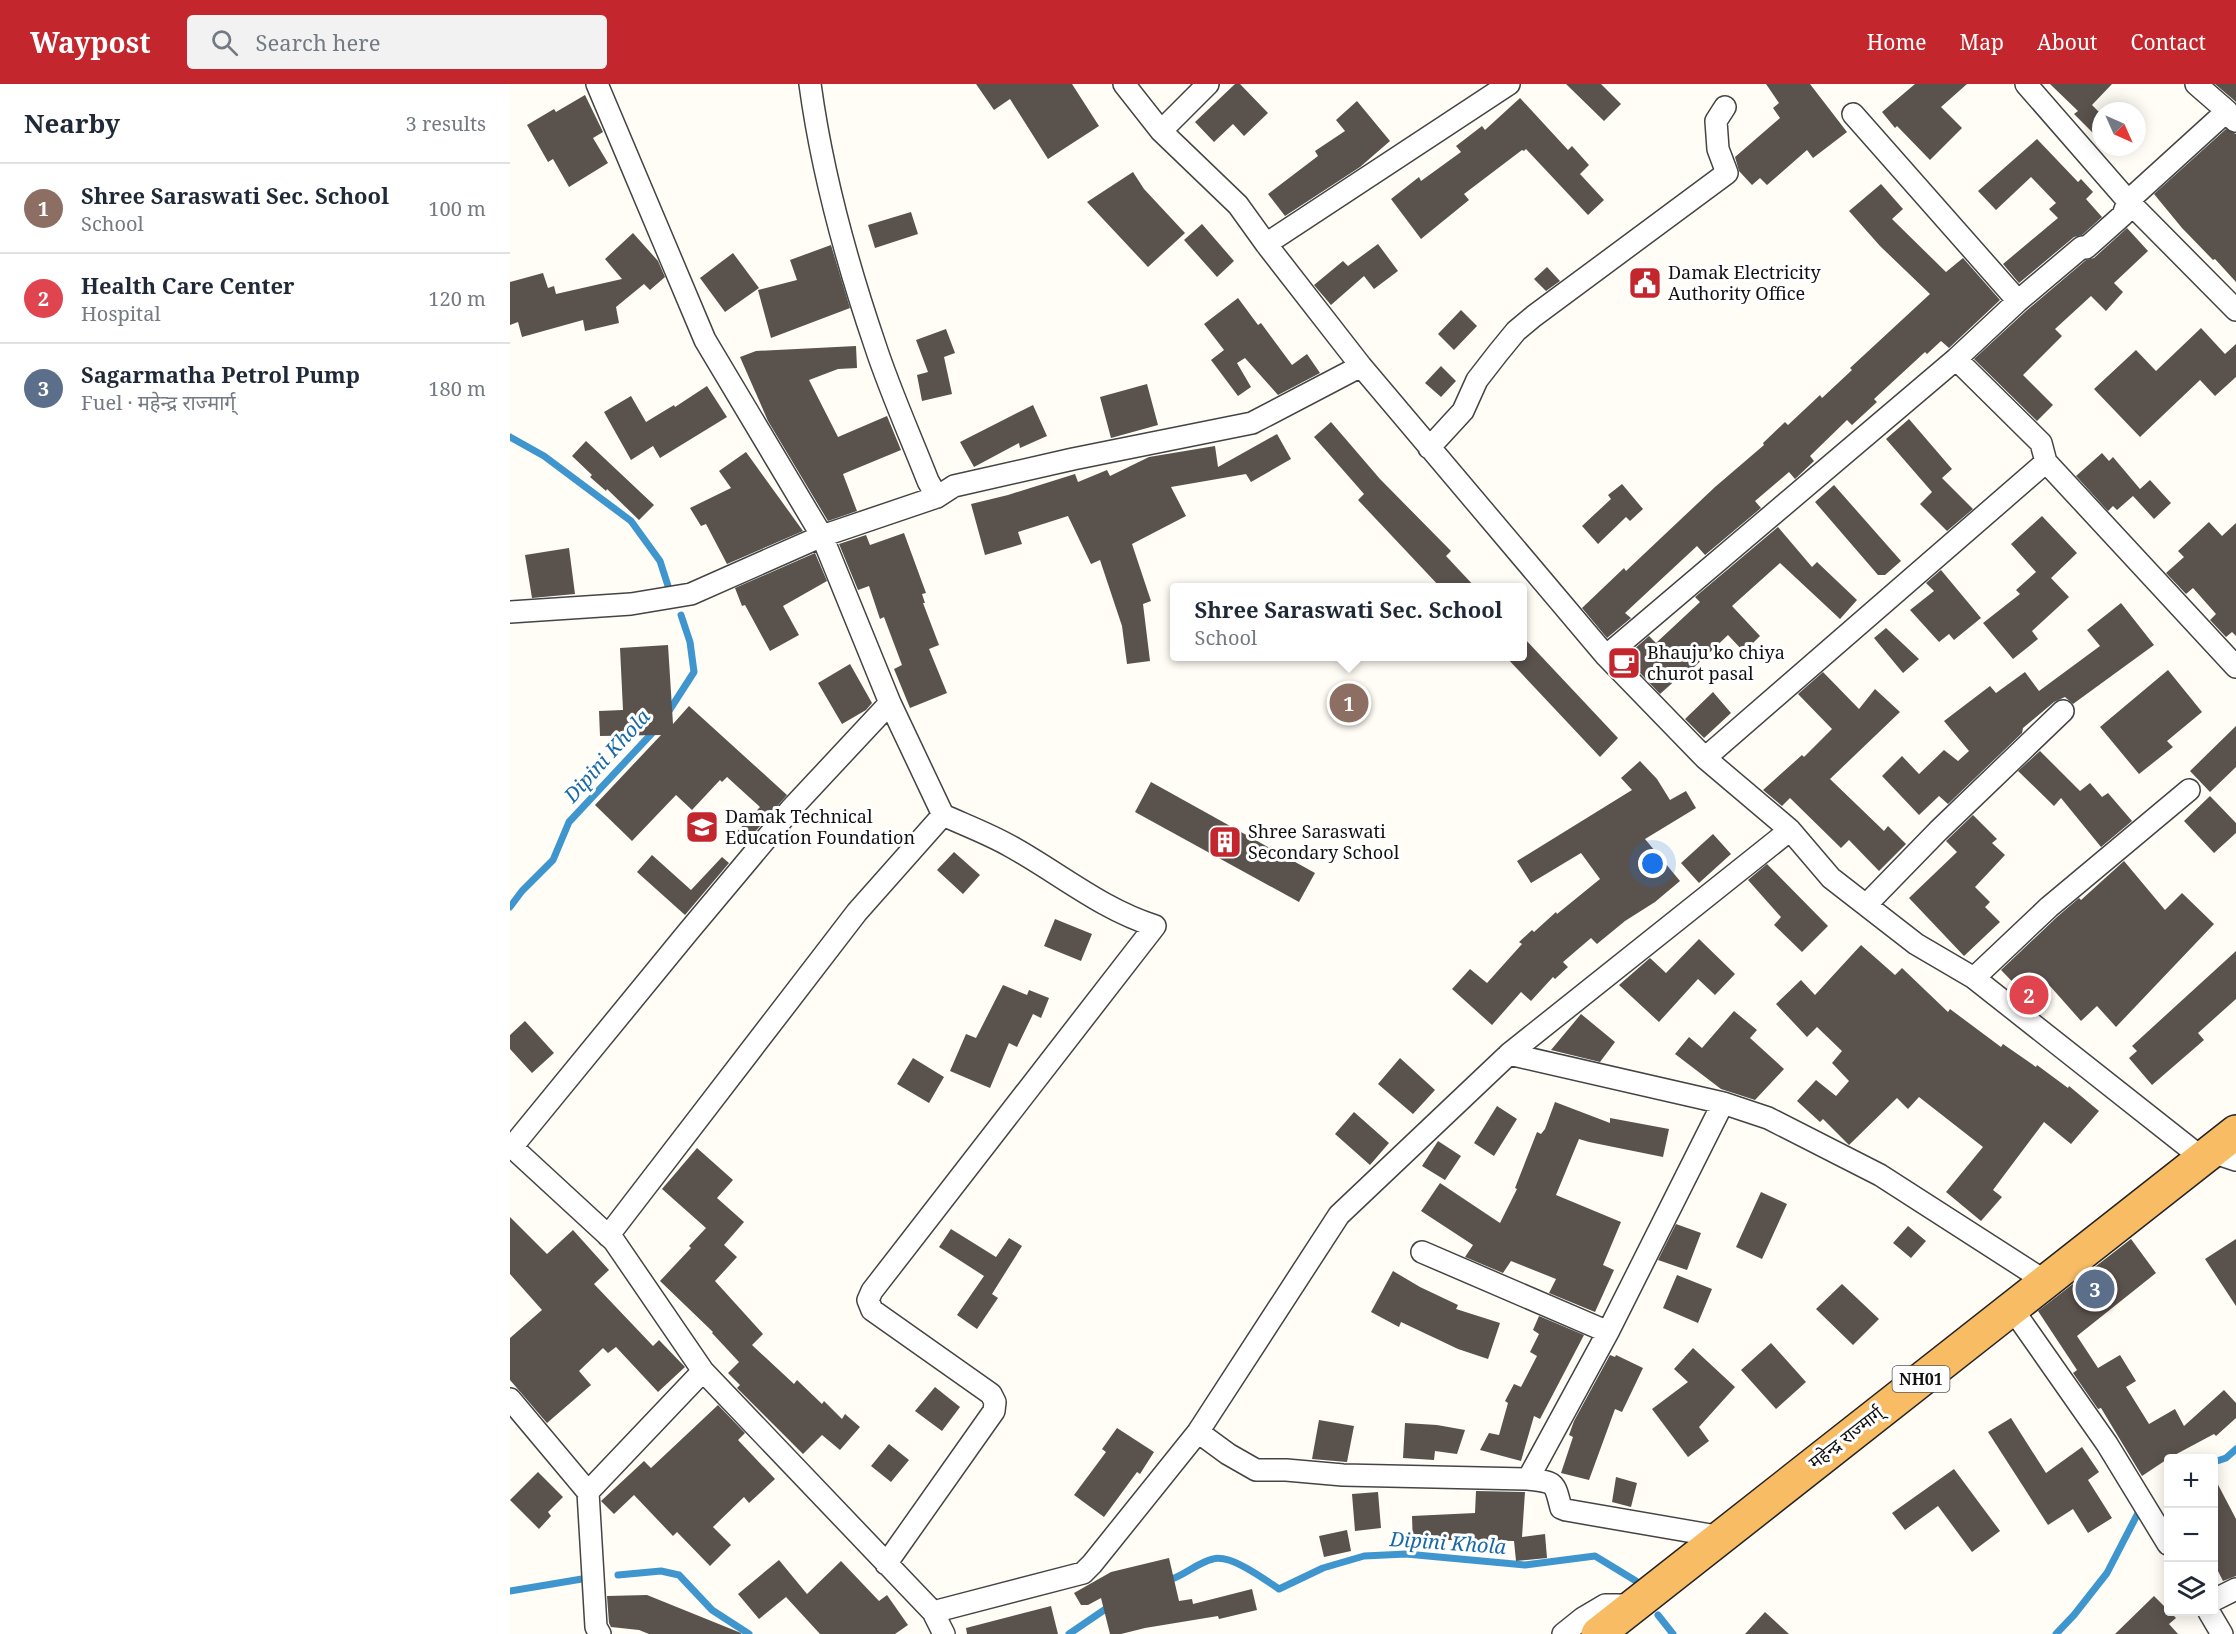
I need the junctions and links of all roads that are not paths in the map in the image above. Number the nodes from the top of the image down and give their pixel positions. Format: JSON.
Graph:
{"nodes":[{"id":1,"x":597,"y":84,"type":"edge"},
{"id":2,"x":810,"y":84,"type":"edge"},
{"id":3,"x":1124,"y":84,"type":"edge"},
{"id":4,"x":1208,"y":84,"type":"edge"},
{"id":5,"x":1509,"y":84,"type":"edge"},
{"id":6,"x":2026,"y":84,"type":"edge"},
{"id":7,"x":2196,"y":84,"type":"edge"},
{"id":8,"x":1725,"y":107,"type":"dead end"},
{"id":9,"x":1853,"y":114,"type":"dead end"},
{"id":10,"x":2232,"y":116,"type":"edge"},
{"id":11,"x":1161,"y":131,"type":"junction"},
{"id":12,"x":2128,"y":201,"type":"junction"},
{"id":13,"x":1266,"y":244,"type":"junction"},
{"id":14,"x":2018,"y":301,"type":"junction"},
{"id":15,"x":2236,"y":310,"type":"edge"},
{"id":16,"x":1956,"y":359,"type":"junction"},
{"id":17,"x":1361,"y":366,"type":"junction"},
{"id":18,"x":1429,"y":448,"type":"junction"},
{"id":19,"x":2046,"y":462,"type":"junction"},
{"id":20,"x":938,"y":497,"type":"junction"},
{"id":21,"x":822,"y":536,"type":"junction"},
{"id":22,"x":510,"y":612,"type":"edge"},
{"id":23,"x":1606,"y":656,"type":"junction"},
{"id":24,"x":2236,"y":667,"type":"edge"},
{"id":25,"x":890,"y":703,"type":"junction"},
{"id":26,"x":2063,"y":711,"type":"dead end"},
{"id":27,"x":1706,"y":758,"type":"junction"},
{"id":28,"x":2189,"y":790,"type":"dead end"},
{"id":29,"x":943,"y":815,"type":"junction"},
{"id":30,"x":1790,"y":830,"type":"junction"},
{"id":31,"x":1866,"y":905,"type":"junction"},
{"id":32,"x":1974,"y":978,"type":"junction"},
{"id":33,"x":1509,"y":1054,"type":"junction"},
{"id":34,"x":1723,"y":1103,"type":"junction"},
{"id":35,"x":511,"y":1147,"type":"edge"},
{"id":36,"x":2222,"y":1151,"type":"edge"},
{"id":37,"x":608,"y":1236,"type":"junction"},
{"id":38,"x":1422,"y":1252,"type":"dead end"},
{"id":39,"x":2044,"y":1281,"type":"junction"},
{"id":40,"x":2011,"y":1307,"type":"junction"},
{"id":41,"x":1608,"y":1332,"type":"junction"},
{"id":42,"x":703,"y":1371,"type":"junction"},
{"id":43,"x":510,"y":1399,"type":"edge"},
{"id":44,"x":1198,"y":1432,"type":"junction"},
{"id":45,"x":1528,"y":1479,"type":"junction"},
{"id":46,"x":588,"y":1492,"type":"junction"},
{"id":47,"x":2164,"y":1536,"type":"edge"},
{"id":48,"x":1722,"y":1537,"type":"junction"},
{"id":49,"x":886,"y":1564,"type":"junction"},
{"id":50,"x":2236,"y":1589,"type":"edge"},
{"id":51,"x":2218,"y":1598,"type":"edge"},
{"id":52,"x":933,"y":1612,"type":"junction"},
{"id":53,"x":2212,"y":1616,"type":"edge"},
{"id":54,"x":1628,"y":1619,"type":"edge"},
{"id":55,"x":600,"y":1634,"type":"edge"},
{"id":56,"x":944,"y":1634,"type":"edge"},
{"id":57,"x":1563,"y":1634,"type":"edge"},
{"id":58,"x":1598,"y":1634,"type":"edge"},
{"id":59,"x":2222,"y":1634,"type":"edge"}],
"edges":[{"from":1,"to":21,"type":"street"},
{"from":2,"to":20,"type":"street"},
{"from":3,"to":11,"type":"street"},
{"from":4,"to":11,"type":"street"},
{"from":5,"to":13,"type":"street"},
{"from":6,"to":12,"type":"street"},
{"from":7,"to":10,"type":"street"},
{"from":8,"to":18,"type":"street"},
{"from":9,"to":14,"type":"street"},
{"from":10,"to":12,"type":"street"},
{"from":11,"to":13,"type":"street"},
{"from":12,"to":14,"type":"street"},
{"from":12,"to":15,"type":"street"},
{"from":13,"to":17,"type":"street"},
{"from":14,"to":16,"type":"street"},
{"from":16,"to":19,"type":"street"},
{"from":16,"to":23,"type":"street"},
{"from":17,"to":18,"type":"street"},
{"from":17,"to":20,"type":"street"},
{"from":18,"to":23,"type":"street"},
{"from":19,"to":24,"type":"street"},
{"from":19,"to":27,"type":"street"},
{"from":20,"to":21,"type":"street"},
{"from":21,"to":22,"type":"street"},
{"from":21,"to":25,"type":"street"},
{"from":23,"to":27,"type":"street"},
{"from":25,"to":29,"type":"street"},
{"from":25,"to":35,"type":"street"},
{"from":26,"to":31,"type":"street"},
{"from":27,"to":30,"type":"street"},
{"from":28,"to":32,"type":"street"},
{"from":29,"to":37,"type":"street"},
{"from":29,"to":49,"type":"street"},
{"from":30,"to":31,"type":"street"},
{"from":30,"to":33,"type":"street"},
{"from":31,"to":32,"type":"street"},
{"from":32,"to":36,"type":"street"},
{"from":33,"to":34,"type":"street"},
{"from":33,"to":44,"type":"street"},
{"from":34,"to":39,"type":"street"},
{"from":34,"to":41,"type":"street"},
{"from":35,"to":37,"type":"street"},
{"from":36,"to":39,"type":"highway","name":"महेन्द्र राज्मार्ग्","number":"NH01"},
{"from":37,"to":42,"type":"street"},
{"from":38,"to":41,"type":"street"},
{"from":39,"to":40,"type":"highway","name":"महेन्द्र राज्मार्ग्","number":"NH01"},
{"from":40,"to":47,"type":"street"},
{"from":40,"to":48,"type":"highway","name":"महेन्द्र राज्मार्ग्","number":"NH01"},
{"from":41,"to":45,"type":"street"},
{"from":42,"to":46,"type":"street"},
{"from":42,"to":49,"type":"street"},
{"from":43,"to":46,"type":"street"},
{"from":44,"to":45,"type":"street"},
{"from":44,"to":52,"type":"street"},
{"from":45,"to":48,"type":"street"},
{"from":46,"to":55,"type":"street"},
{"from":48,"to":54,"type":"highway","name":"महेन्द्र राज्मार्ग्","number":"NH01"},
{"from":49,"to":52,"type":"street"},
{"from":50,"to":51,"type":"street"},
{"from":52,"to":56,"type":"street"},
{"from":53,"to":59,"type":"street"},
{"from":54,"to":57,"type":"street"},
{"from":54,"to":58,"type":"highway","name":"महेन्द्र राज्मार्ग्","number":"NH01"}]}
